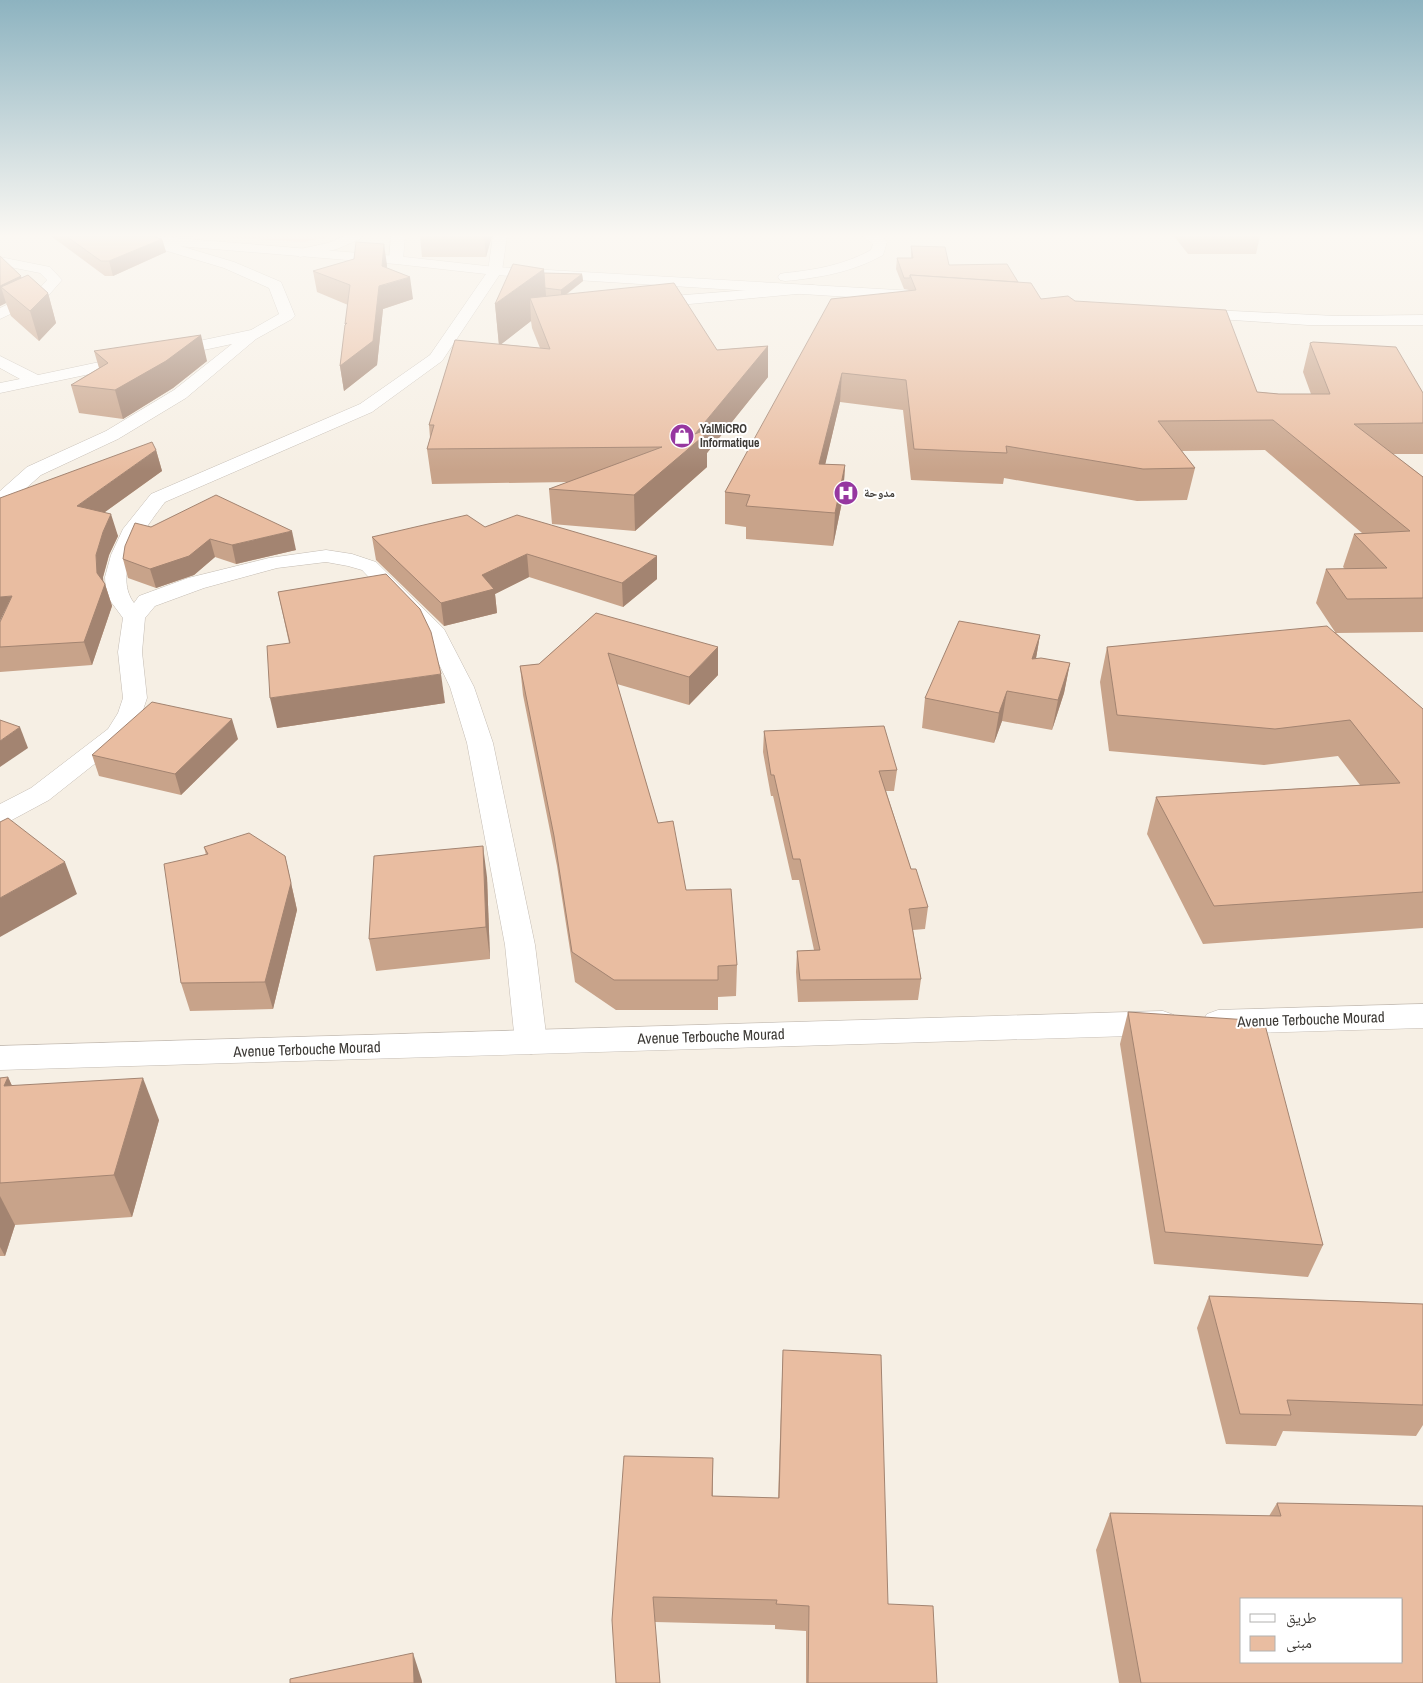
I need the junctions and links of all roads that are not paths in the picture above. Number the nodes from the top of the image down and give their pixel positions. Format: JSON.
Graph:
{"nodes":[{"id":1,"x":286,"y":315,"type":"edge"},
{"id":2,"x":468,"y":315,"type":"edge"},
{"id":3,"x":1191,"y":315,"type":"edge"},
{"id":4,"x":1423,"y":320,"type":"edge"},
{"id":5,"x":256,"y":334,"type":"junction"},
{"id":6,"x":0,"y":361,"type":"edge"},
{"id":7,"x":36,"y":380,"type":"junction"},
{"id":8,"x":0,"y":388,"type":"edge"},
{"id":9,"x":0,"y":501,"type":"edge"},
{"id":10,"x":134,"y":618,"type":"junction"},
{"id":11,"x":0,"y":815,"type":"edge"},
{"id":12,"x":1423,"y":1016,"type":"edge"},
{"id":13,"x":531,"y":1042,"type":"junction"},
{"id":14,"x":0,"y":1058,"type":"edge"}],
"edges":[{"from":1,"to":5,"type":"street"},
{"from":2,"to":10,"type":"street"},
{"from":3,"to":4,"type":"street"},
{"from":5,"to":7,"type":"street"},
{"from":5,"to":9,"type":"street"},
{"from":6,"to":7,"type":"street"},
{"from":7,"to":8,"type":"street"},
{"from":10,"to":11,"type":"street"},
{"from":10,"to":13,"type":"street"},
{"from":12,"to":13,"type":"street","name":"Avenue Terbouche Mourad"},
{"from":13,"to":14,"type":"street","name":"Avenue Terbouche Mourad"}]}
